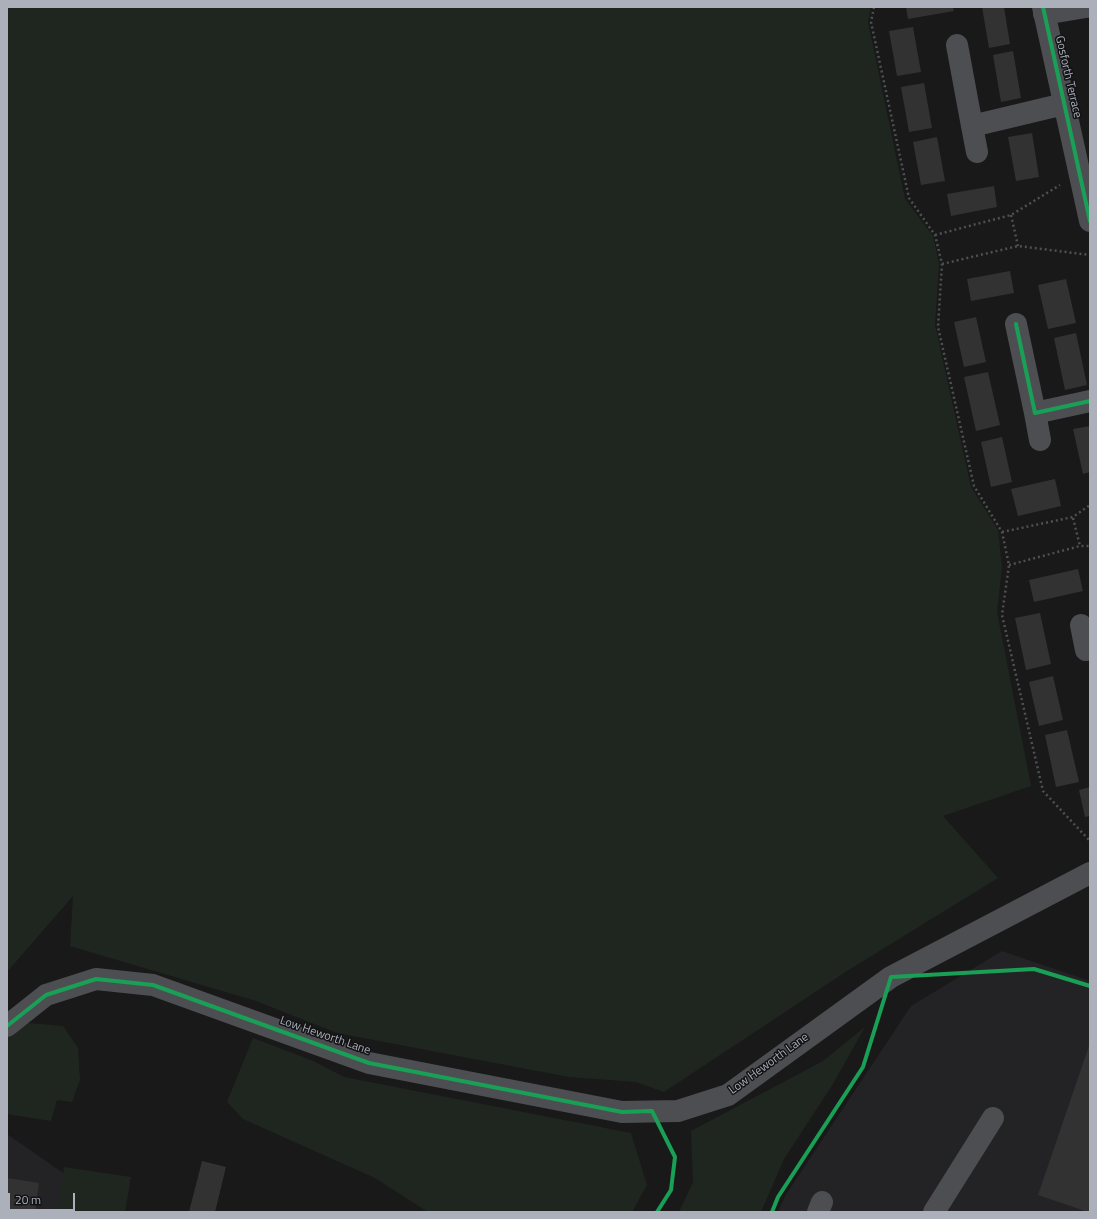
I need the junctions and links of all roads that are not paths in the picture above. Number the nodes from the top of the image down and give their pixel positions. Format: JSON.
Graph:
{"nodes":[{"id":1,"x":1086,"y":7,"type":"edge"},
{"id":2,"x":1043,"y":10,"type":"edge"},
{"id":3,"x":957,"y":45,"type":"dead end"},
{"id":4,"x":1064,"y":104,"type":"junction"},
{"id":5,"x":972,"y":126,"type":"junction"},
{"id":6,"x":977,"y":152,"type":"dead end"},
{"id":7,"x":1090,"y":221,"type":"edge"},
{"id":8,"x":1016,"y":324,"type":"dead end"},
{"id":9,"x":1090,"y":400,"type":"edge"},
{"id":10,"x":1035,"y":413,"type":"junction"},
{"id":11,"x":1040,"y":440,"type":"dead end"},
{"id":12,"x":1081,"y":625,"type":"dead end"},
{"id":13,"x":1089,"y":656,"type":"edge"},
{"id":14,"x":1090,"y":873,"type":"edge"},
{"id":15,"x":7,"y":1026,"type":"edge"},
{"id":16,"x":993,"y":1118,"type":"dead end"},
{"id":17,"x":934,"y":1212,"type":"edge"}],
"edges":[{"from":1,"to":2,"type":"street"},
{"from":2,"to":4,"type":"street","name":"Gosforth Terrace"},
{"from":3,"to":5,"type":"street"},
{"from":4,"to":5,"type":"street"},
{"from":4,"to":7,"type":"street","name":"Gosforth Terrace"},
{"from":5,"to":6,"type":"street"},
{"from":8,"to":10,"type":"street"},
{"from":9,"to":10,"type":"street"},
{"from":10,"to":11,"type":"street"},
{"from":12,"to":13,"type":"street"},
{"from":14,"to":15,"type":"street","name":"Low Heworth Lane"},
{"from":16,"to":17,"type":"street"}]}
